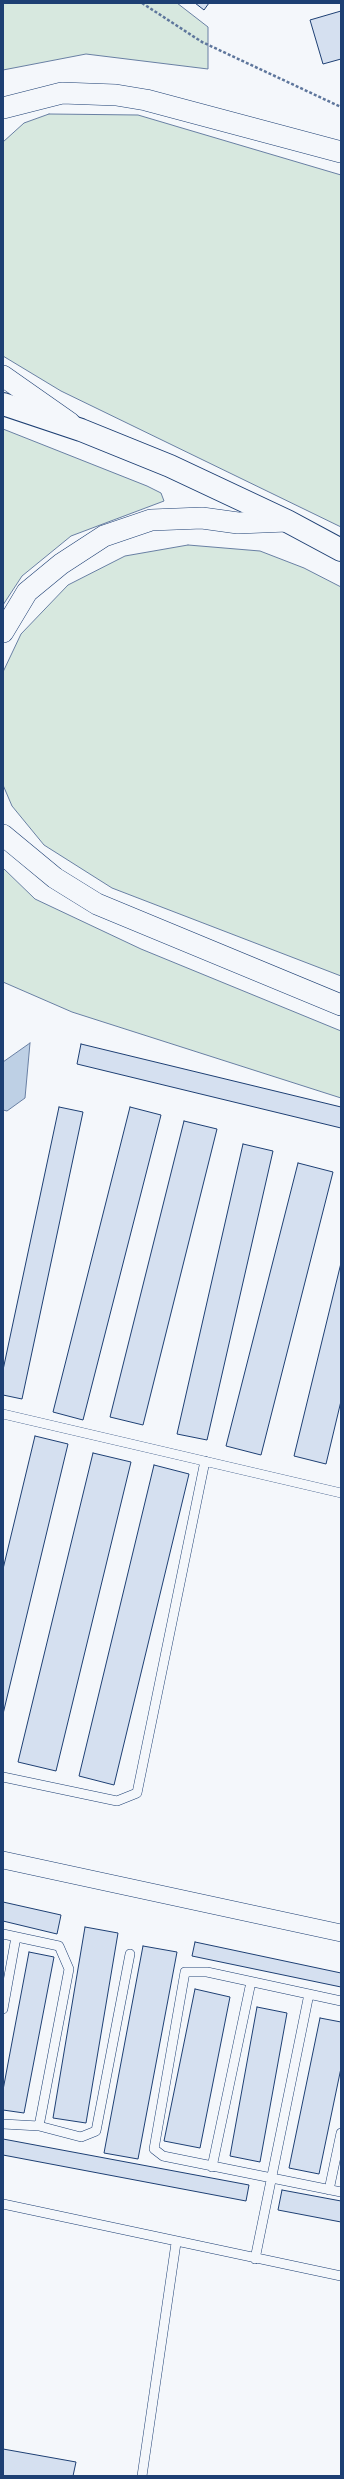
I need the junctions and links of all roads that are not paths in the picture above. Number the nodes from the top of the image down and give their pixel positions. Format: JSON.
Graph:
{"nodes":[{"id":1,"x":40,"y":98,"type":"junction"},
{"id":2,"x":3,"y":108,"type":"edge"},
{"id":3,"x":3,"y":124,"type":"edge"},
{"id":4,"x":341,"y":152,"type":"edge"},
{"id":5,"x":3,"y":376,"type":"edge"},
{"id":6,"x":3,"y":404,"type":"edge"},
{"id":7,"x":81,"y":430,"type":"junction"},
{"id":8,"x":287,"y":521,"type":"junction"},
{"id":9,"x":341,"y":550,"type":"edge"},
{"id":10,"x":3,"y":632,"type":"edge"},
{"id":11,"x":3,"y":822,"type":"edge"},
{"id":12,"x":9,"y":841,"type":"edge"},
{"id":13,"x":341,"y":1005,"type":"edge"},
{"id":14,"x":3,"y":1414,"type":"edge"},
{"id":15,"x":205,"y":1461,"type":"junction"},
{"id":16,"x":341,"y":1493,"type":"edge"},
{"id":17,"x":3,"y":1776,"type":"edge"},
{"id":18,"x":3,"y":1860,"type":"edge"},
{"id":19,"x":341,"y":1933,"type":"edge"},
{"id":20,"x":3,"y":1934,"type":"edge"},
{"id":21,"x":16,"y":1937,"type":"junction"},
{"id":22,"x":130,"y":1954,"type":"dead end"},
{"id":23,"x":251,"y":1982,"type":"junction"},
{"id":24,"x":309,"y":1994,"type":"junction"},
{"id":25,"x":341,"y":2002,"type":"edge"},
{"id":26,"x":3,"y":2009,"type":"edge"},
{"id":27,"x":3,"y":2124,"type":"edge"},
{"id":28,"x":39,"y":2126,"type":"junction"},
{"id":29,"x":341,"y":2133,"type":"edge"},
{"id":30,"x":212,"y":2167,"type":"junction"},
{"id":31,"x":270,"y":2180,"type":"junction"},
{"id":32,"x":329,"y":2190,"type":"junction"},
{"id":33,"x":341,"y":2192,"type":"edge"},
{"id":34,"x":3,"y":2204,"type":"edge"},
{"id":35,"x":176,"y":2243,"type":"junction"},
{"id":36,"x":255,"y":2259,"type":"junction"},
{"id":37,"x":341,"y":2276,"type":"edge"},
{"id":38,"x":142,"y":2476,"type":"edge"}],
"edges":[{"from":1,"to":2,"type":"street"},
{"from":1,"to":3,"type":"street"},
{"from":1,"to":4,"type":"street"},
{"from":5,"to":7,"type":"street"},
{"from":6,"to":7,"type":"main road"},
{"from":7,"to":8,"type":"main road"},
{"from":8,"to":9,"type":"main road"},
{"from":8,"to":10,"type":"street"},
{"from":11,"to":12,"type":"street"},
{"from":12,"to":13,"type":"street"},
{"from":14,"to":15,"type":"lane"},
{"from":15,"to":16,"type":"lane"},
{"from":15,"to":17,"type":"lane"},
{"from":18,"to":19,"type":"street"},
{"from":20,"to":21,"type":"lane"},
{"from":21,"to":26,"type":"lane"},
{"from":21,"to":28,"type":"lane"},
{"from":22,"to":28,"type":"lane"},
{"from":23,"to":24,"type":"lane"},
{"from":23,"to":30,"type":"lane"},
{"from":23,"to":30,"type":"lane"},
{"from":24,"to":25,"type":"lane"},
{"from":24,"to":31,"type":"lane"},
{"from":27,"to":28,"type":"lane"},
{"from":29,"to":32,"type":"lane"},
{"from":30,"to":31,"type":"lane"},
{"from":31,"to":32,"type":"lane"},
{"from":31,"to":36,"type":"lane"},
{"from":32,"to":33,"type":"lane"},
{"from":34,"to":35,"type":"lane"},
{"from":35,"to":36,"type":"lane"},
{"from":35,"to":38,"type":"lane"},
{"from":36,"to":37,"type":"lane"}]}
